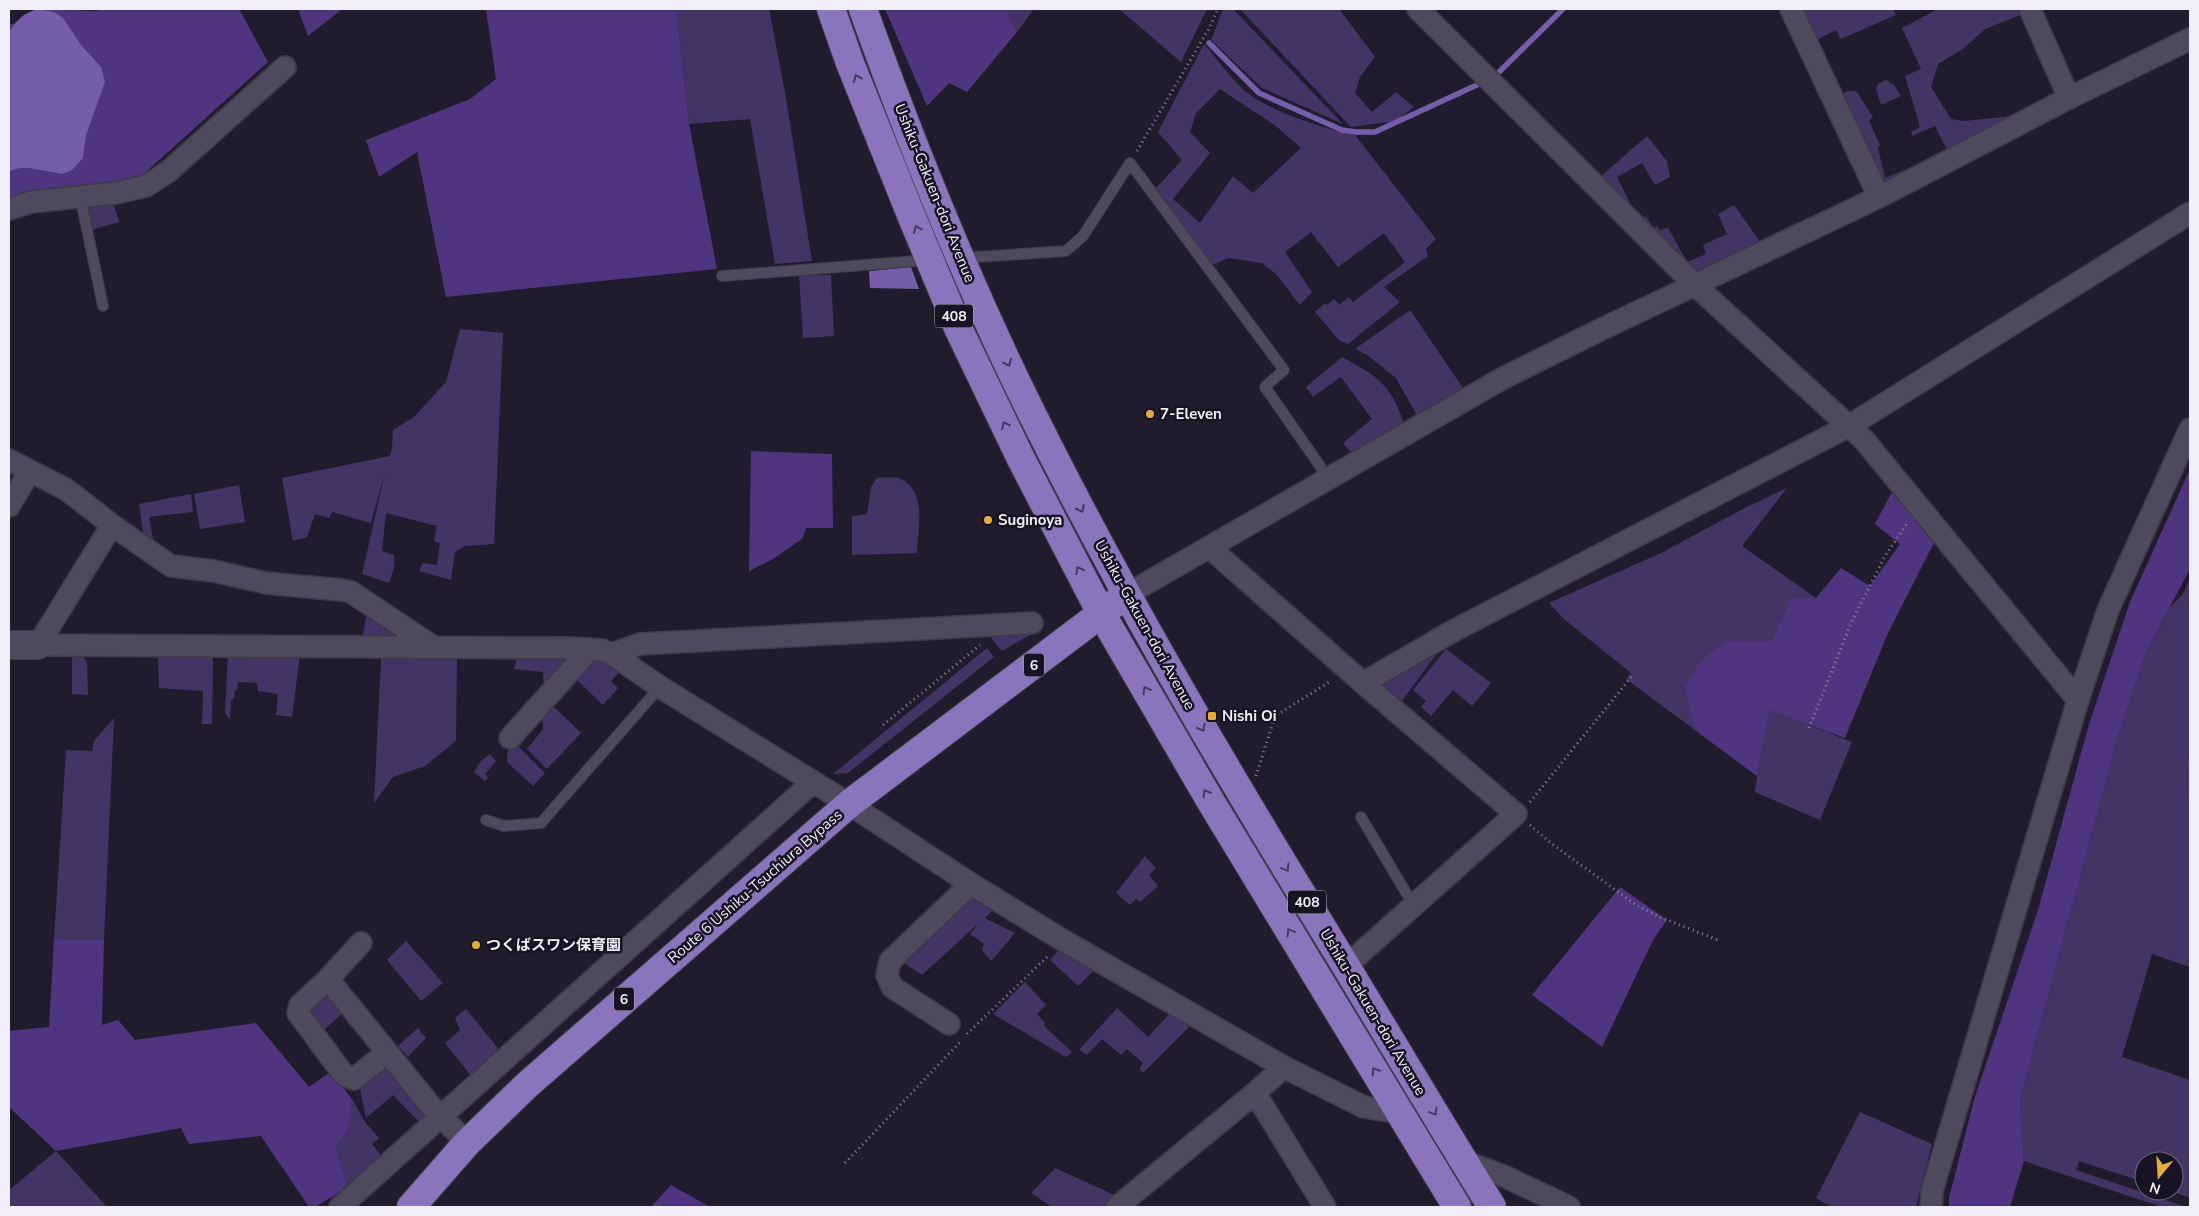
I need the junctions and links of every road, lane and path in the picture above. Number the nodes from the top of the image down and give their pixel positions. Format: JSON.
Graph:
{"nodes":[{"id":1,"x":831,"y":9,"type":"edge"},
{"id":2,"x":863,"y":9,"type":"edge"},
{"id":3,"x":1218,"y":9,"type":"edge"},
{"id":4,"x":1418,"y":9,"type":"edge"},
{"id":5,"x":1791,"y":9,"type":"edge"},
{"id":6,"x":2030,"y":9,"type":"edge"},
{"id":7,"x":2190,"y":39,"type":"edge"},
{"id":8,"x":285,"y":67,"type":"dead end"},
{"id":9,"x":2070,"y":98,"type":"junction"},
{"id":10,"x":1130,"y":163,"type":"junction"},
{"id":11,"x":80,"y":196,"type":"junction"},
{"id":12,"x":1879,"y":197,"type":"junction"},
{"id":13,"x":9,"y":209,"type":"edge"},
{"id":14,"x":2190,"y":212,"type":"edge"},
{"id":15,"x":961,"y":259,"type":"junction"},
{"id":16,"x":930,"y":260,"type":"junction"},
{"id":17,"x":722,"y":276,"type":"dead end"},
{"id":18,"x":1696,"y":286,"type":"junction"},
{"id":19,"x":103,"y":306,"type":"dead end"},
{"id":20,"x":1850,"y":426,"type":"junction"},
{"id":21,"x":2190,"y":429,"type":"edge"},
{"id":22,"x":9,"y":460,"type":"edge"},
{"id":23,"x":30,"y":471,"type":"junction"},
{"id":24,"x":1329,"y":479,"type":"junction"},
{"id":25,"x":9,"y":506,"type":"edge"},
{"id":26,"x":1921,"y":509,"type":"junction"},
{"id":27,"x":112,"y":525,"type":"junction"},
{"id":28,"x":1210,"y":548,"type":"junction"},
{"id":29,"x":1126,"y":595,"type":"junction"},
{"id":30,"x":1101,"y":614,"type":"junction"},
{"id":31,"x":1032,"y":622,"type":"dead end"},
{"id":32,"x":986,"y":625,"type":"junction"},
{"id":33,"x":9,"y":644,"type":"edge"},
{"id":34,"x":38,"y":645,"type":"junction"},
{"id":35,"x":435,"y":648,"type":"junction"},
{"id":36,"x":590,"y":649,"type":"junction"},
{"id":37,"x":612,"y":654,"type":"junction"},
{"id":38,"x":1355,"y":676,"type":"junction"},
{"id":39,"x":1632,"y":676,"type":"dead end"},
{"id":40,"x":660,"y":687,"type":"junction"},
{"id":41,"x":2078,"y":700,"type":"junction"},
{"id":42,"x":883,"y":725,"type":"dead end"},
{"id":43,"x":1809,"y":728,"type":"dead end"},
{"id":44,"x":510,"y":738,"type":"dead end"},
{"id":45,"x":812,"y":783,"type":"junction"},
{"id":46,"x":1254,"y":784,"type":"dead end"},
{"id":47,"x":849,"y":804,"type":"junction"},
{"id":48,"x":1516,"y":814,"type":"junction"},
{"id":49,"x":1361,"y":817,"type":"dead end"},
{"id":50,"x":486,"y":820,"type":"dead end"},
{"id":51,"x":971,"y":884,"type":"junction"},
{"id":52,"x":1414,"y":906,"type":"junction"},
{"id":53,"x":1718,"y":940,"type":"dead end"},
{"id":54,"x":1064,"y":941,"type":"junction"},
{"id":55,"x":361,"y":943,"type":"dead end"},
{"id":56,"x":1346,"y":966,"type":"junction"},
{"id":57,"x":326,"y":980,"type":"junction"},
{"id":58,"x":949,"y":1024,"type":"dead end"},
{"id":59,"x":386,"y":1053,"type":"junction"},
{"id":60,"x":1284,"y":1067,"type":"junction"},
{"id":61,"x":1256,"y":1093,"type":"junction"},
{"id":62,"x":1400,"y":1113,"type":"junction"},
{"id":63,"x":442,"y":1117,"type":"junction"},
{"id":64,"x":466,"y":1143,"type":"junction"},
{"id":65,"x":1463,"y":1161,"type":"junction"},
{"id":66,"x":845,"y":1163,"type":"dead end"},
{"id":67,"x":340,"y":1207,"type":"edge"},
{"id":68,"x":412,"y":1207,"type":"edge"},
{"id":69,"x":1117,"y":1207,"type":"edge"},
{"id":70,"x":1325,"y":1207,"type":"edge"},
{"id":71,"x":1458,"y":1207,"type":"edge"},
{"id":72,"x":1492,"y":1207,"type":"edge"},
{"id":73,"x":1569,"y":1207,"type":"edge"},
{"id":74,"x":1932,"y":1207,"type":"edge"}],
"edges":[{"from":16,"to":1,"type":"highway","name":"Ushiku-Gakuen-dori Avenue","number":"408","one_way":true},
{"from":2,"to":15,"type":"highway","name":"Ushiku-Gakuen-dori Avenue","number":"408"},
{"from":3,"to":10,"type":"path"},
{"from":4,"to":18,"type":"street"},
{"from":5,"to":12,"type":"street"},
{"from":6,"to":9,"type":"street"},
{"from":7,"to":9,"type":"street"},
{"from":8,"to":11,"type":"street"},
{"from":9,"to":12,"type":"street"},
{"from":10,"to":15,"type":"lane"},
{"from":10,"to":24,"type":"lane"},
{"from":11,"to":13,"type":"street"},
{"from":11,"to":19,"type":"lane"},
{"from":12,"to":18,"type":"street"},
{"from":14,"to":20,"type":"street"},
{"from":15,"to":29,"type":"highway","name":"Ushiku-Gakuen-dori Avenue","number":"408","one_way":true},
{"from":16,"to":17,"type":"lane"},
{"from":30,"to":16,"type":"highway","name":"Ushiku-Gakuen-dori Avenue","number":"408","one_way":true},
{"from":18,"to":20,"type":"street"},
{"from":18,"to":24,"type":"street"},
{"from":20,"to":26,"type":"street"},
{"from":20,"to":38,"type":"street"},
{"from":21,"to":41,"type":"street"},
{"from":22,"to":23,"type":"street"},
{"from":23,"to":25,"type":"street"},
{"from":23,"to":27,"type":"street"},
{"from":24,"to":28,"type":"street"},
{"from":26,"to":41,"type":"street"},
{"from":26,"to":43,"type":"path"},
{"from":27,"to":34,"type":"street"},
{"from":27,"to":35,"type":"street"},
{"from":28,"to":29,"type":"street"},
{"from":28,"to":38,"type":"street"},
{"from":29,"to":30,"type":"highway","name":"Route 6 Ushiku-Tsuchiura Bypass","number":"6"},
{"from":29,"to":56,"type":"highway","name":"Ushiku-Gakuen-dori Avenue","number":"408","one_way":true},
{"from":30,"to":47,"type":"highway","name":"Route 6 Ushiku-Tsuchiura Bypass","number":"6"},
{"from":62,"to":30,"type":"highway","name":"Ushiku-Gakuen-dori Avenue","number":"408","one_way":true},
{"from":31,"to":32,"type":"street"},
{"from":32,"to":37,"type":"street"},
{"from":32,"to":42,"type":"path"},
{"from":33,"to":34,"type":"street"},
{"from":34,"to":35,"type":"street"},
{"from":35,"to":36,"type":"street"},
{"from":36,"to":37,"type":"street"},
{"from":36,"to":44,"type":"street"},
{"from":37,"to":40,"type":"street"},
{"from":38,"to":46,"type":"path"},
{"from":38,"to":48,"type":"street"},
{"from":39,"to":48,"type":"path"},
{"from":40,"to":45,"type":"street"},
{"from":40,"to":50,"type":"lane"},
{"from":41,"to":74,"type":"street"},
{"from":45,"to":47,"type":"street"},
{"from":45,"to":63,"type":"street"},
{"from":47,"to":51,"type":"street"},
{"from":47,"to":64,"type":"highway","name":"Route 6 Ushiku-Tsuchiura Bypass","number":"6"},
{"from":48,"to":52,"type":"street"},
{"from":48,"to":53,"type":"path"},
{"from":49,"to":52,"type":"lane"},
{"from":51,"to":54,"type":"street"},
{"from":51,"to":58,"type":"street"},
{"from":52,"to":56,"type":"street"},
{"from":54,"to":60,"type":"street"},
{"from":54,"to":66,"type":"path"},
{"from":55,"to":57,"type":"street"},
{"from":56,"to":65,"type":"highway","name":"Ushiku-Gakuen-dori Avenue","number":"408","one_way":true},
{"from":57,"to":59,"type":"street"},
{"from":57,"to":59,"type":"street"},
{"from":59,"to":63,"type":"street"},
{"from":60,"to":61,"type":"street"},
{"from":60,"to":62,"type":"street"},
{"from":61,"to":69,"type":"street"},
{"from":61,"to":70,"type":"street"},
{"from":62,"to":71,"type":"highway","name":"Ushiku-Gakuen-dori Avenue","number":"408"},
{"from":63,"to":64,"type":"street"},
{"from":63,"to":67,"type":"street"},
{"from":64,"to":68,"type":"highway","name":"Route 6 Ushiku-Tsuchiura Bypass","number":"6"},
{"from":65,"to":72,"type":"highway","name":"Ushiku-Gakuen-dori Avenue","number":"408"},
{"from":65,"to":73,"type":"street"}]}
